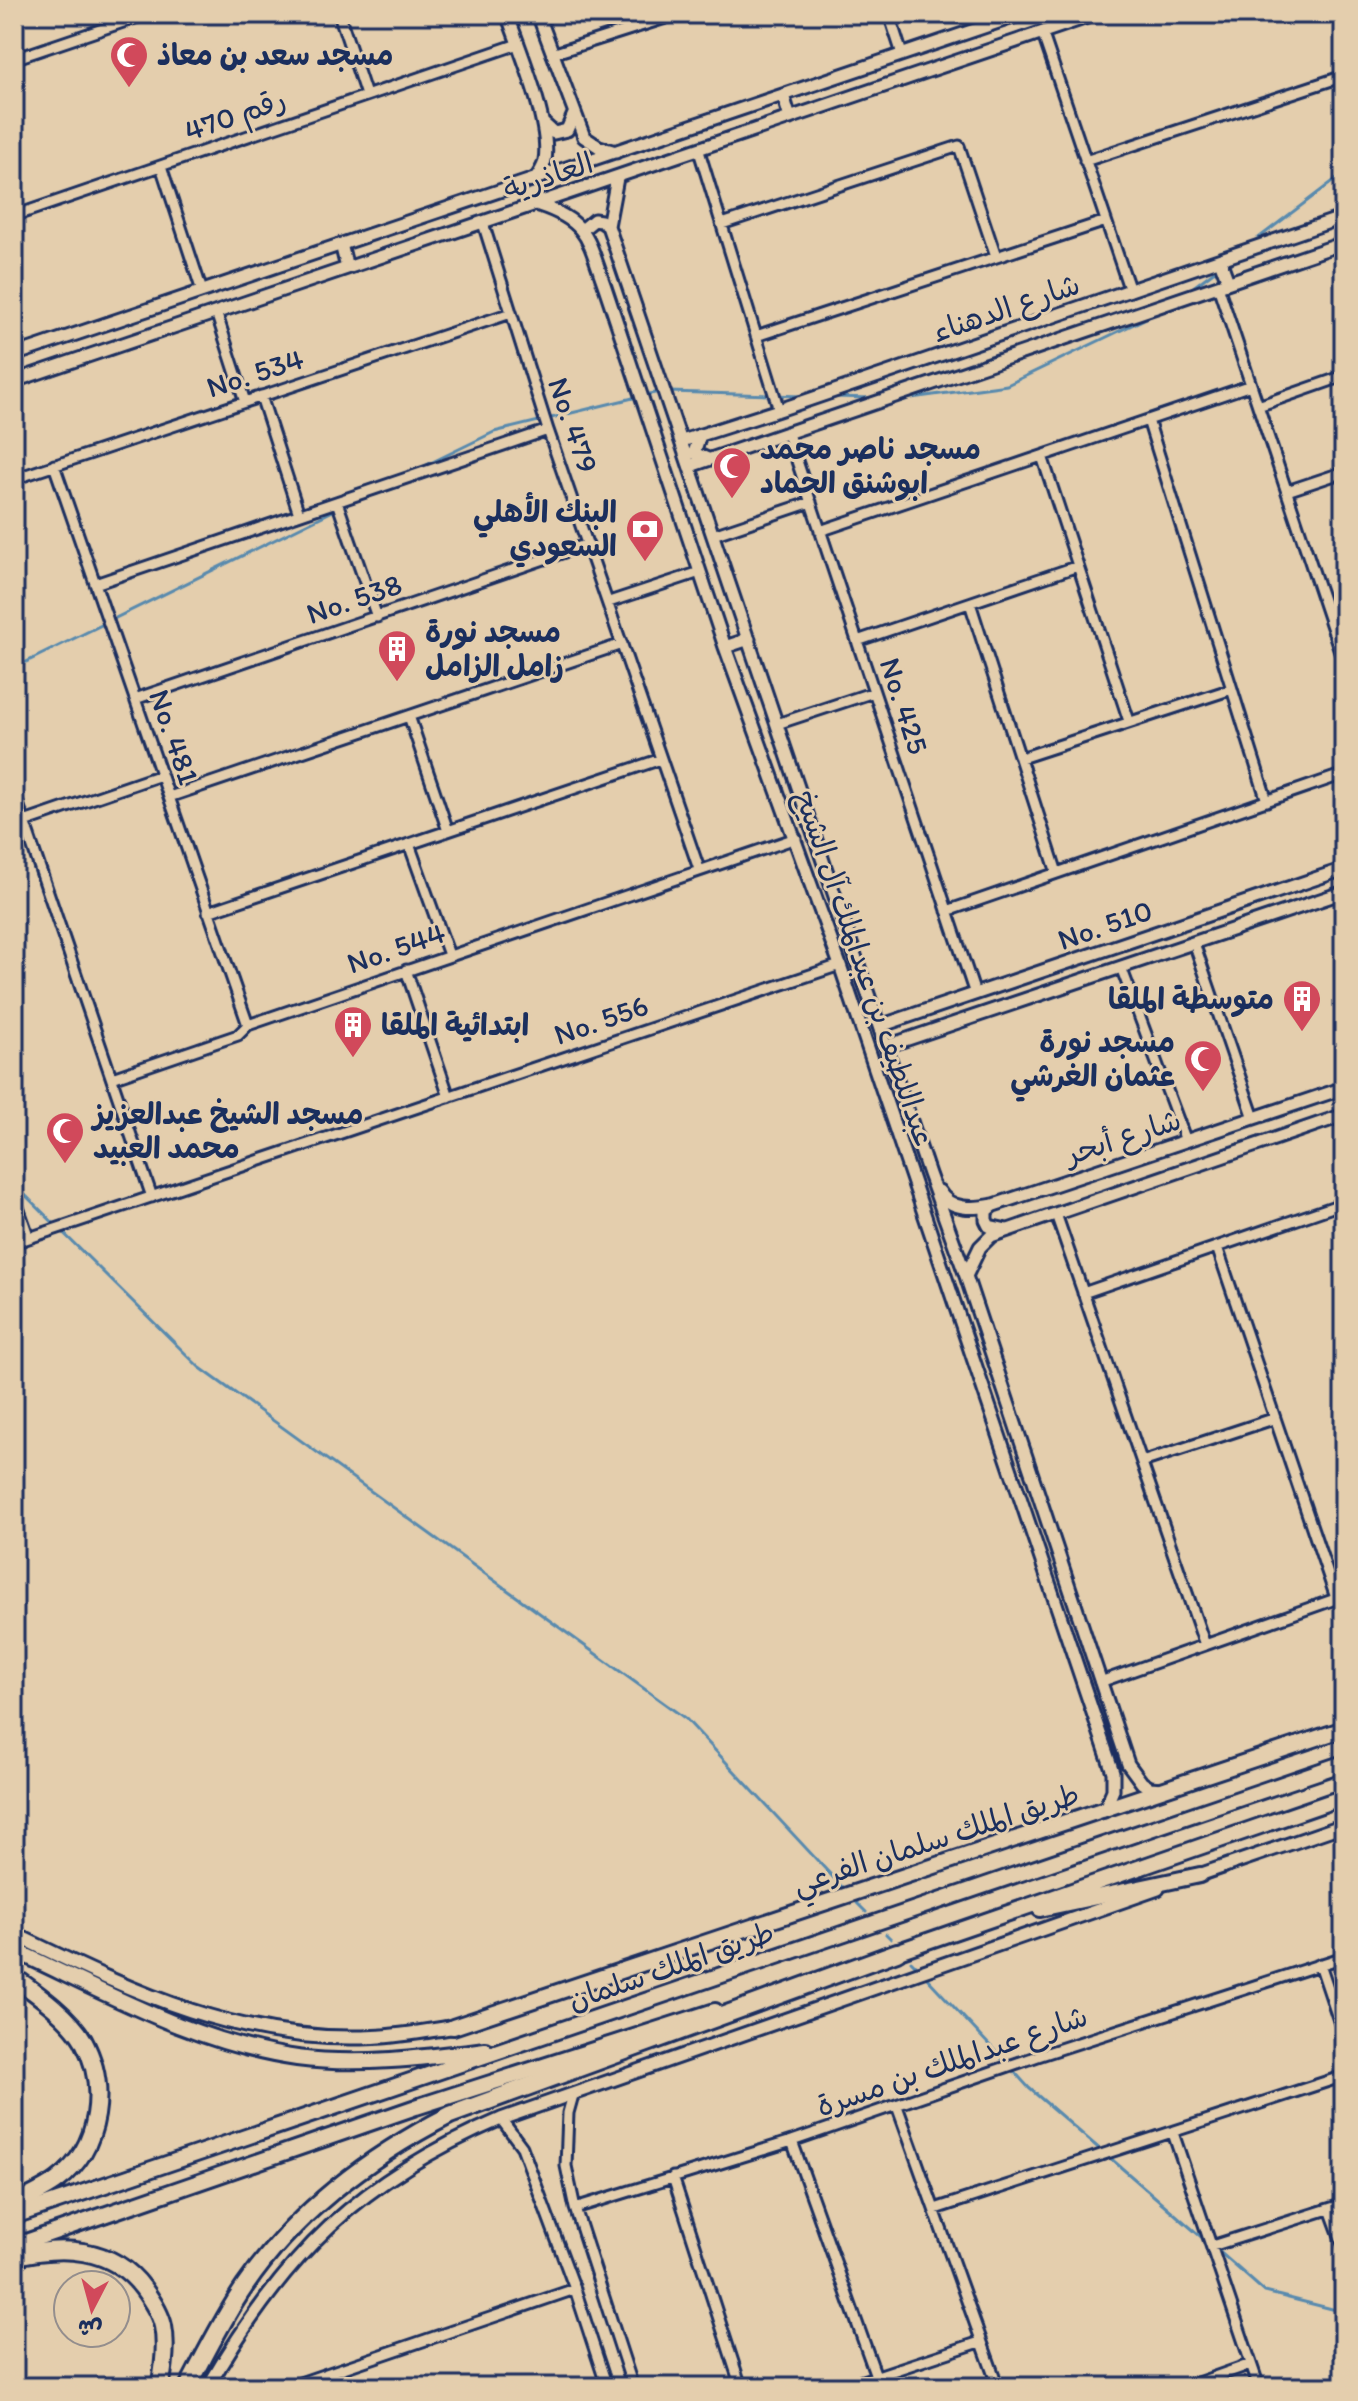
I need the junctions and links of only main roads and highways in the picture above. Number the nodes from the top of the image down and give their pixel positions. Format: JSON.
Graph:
{"nodes":[{"id":1,"x":1344,"y":1729,"type":"edge"},
{"id":2,"x":1344,"y":1763,"type":"edge"},
{"id":3,"x":1344,"y":1797,"type":"edge"},
{"id":4,"x":1200,"y":1875,"type":"road end"},
{"id":5,"x":973,"y":1924,"type":"junction"},
{"id":6,"x":14,"y":1934,"type":"edge"},
{"id":7,"x":14,"y":1950,"type":"edge"},
{"id":8,"x":897,"y":1952,"type":"junction"},
{"id":9,"x":14,"y":1977,"type":"edge"},
{"id":10,"x":453,"y":2027,"type":"joint"},
{"id":11,"x":521,"y":2045,"type":"junction"},
{"id":12,"x":14,"y":2204,"type":"edge"},
{"id":13,"x":14,"y":2216,"type":"edge"},
{"id":14,"x":14,"y":2246,"type":"edge"},
{"id":15,"x":14,"y":2257,"type":"edge"},
{"id":16,"x":160,"y":2387,"type":"edge"},
{"id":17,"x":188,"y":2387,"type":"edge"}],
"edges":[{"from":1,"to":10,"type":"main road","name":"طريق الملك سلمان الفرعي"},
{"from":2,"to":11,"type":"main road","name":"طريق الملك سلمان"},
{"from":3,"to":5,"type":"main road","name":"طريق الملك سلمان"},
{"from":4,"to":5,"type":"main road"},
{"from":5,"to":8,"type":"main road","name":"طريق الملك سلمان"},
{"from":6,"to":10,"type":"main road"},
{"from":7,"to":11,"type":"main road"},
{"from":8,"to":14,"type":"main road","name":"طريق الملك سلمان"},
{"from":8,"to":17,"type":"highway"},
{"from":9,"to":12,"type":"highway"},
{"from":11,"to":13,"type":"main road","name":"طريق الملك سلمان"},
{"from":15,"to":16,"type":"highway"}]}
